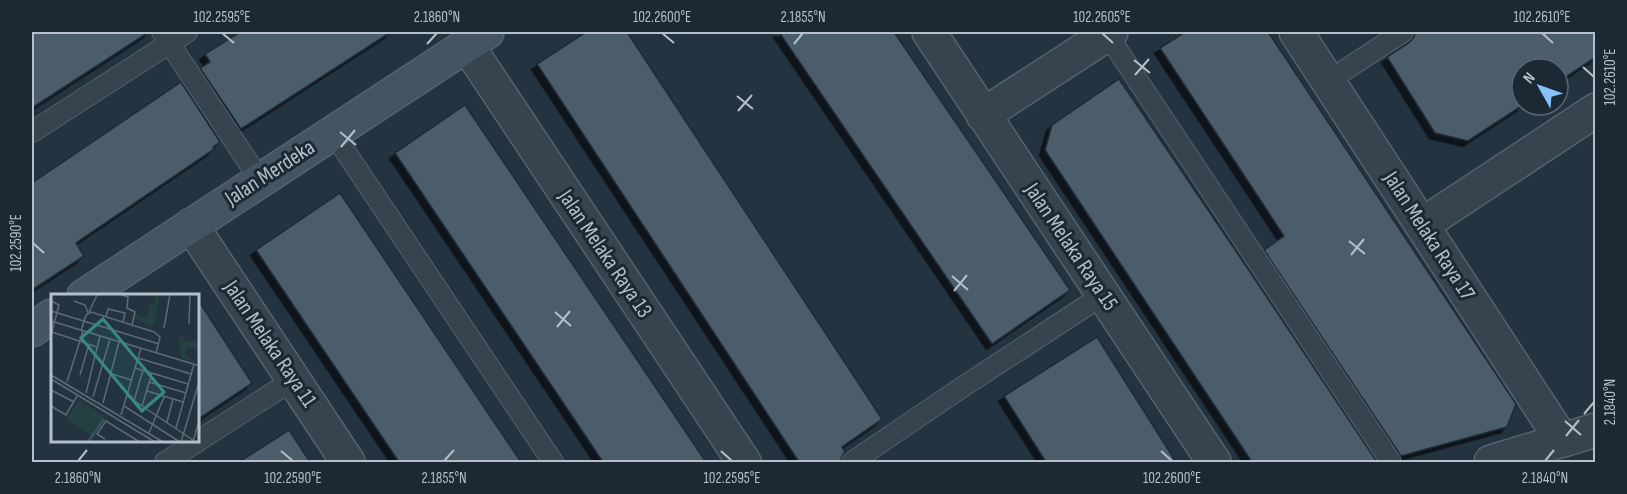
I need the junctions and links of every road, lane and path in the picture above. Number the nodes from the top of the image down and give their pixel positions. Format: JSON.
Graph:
{"nodes":[{"id":1,"x":187,"y":32,"type":"edge"},
{"id":2,"x":929,"y":32,"type":"edge"},
{"id":3,"x":1296,"y":32,"type":"edge"},
{"id":4,"x":1403,"y":32,"type":"edge"},
{"id":5,"x":1109,"y":33,"type":"edge"},
{"id":6,"x":165,"y":37,"type":"edge"},
{"id":7,"x":477,"y":38,"type":"edge"},
{"id":8,"x":1328,"y":81,"type":"junction"},
{"id":9,"x":1596,"y":110,"type":"edge"},
{"id":10,"x":983,"y":115,"type":"junction"},
{"id":11,"x":32,"y":132,"type":"edge"},
{"id":12,"x":333,"y":133,"type":"junction"},
{"id":13,"x":260,"y":180,"type":"junction"},
{"id":14,"x":191,"y":225,"type":"junction"},
{"id":15,"x":1422,"y":225,"type":"junction"},
{"id":16,"x":87,"y":294,"type":"edge"},
{"id":17,"x":1103,"y":295,"type":"junction"},
{"id":18,"x":51,"y":317,"type":"edge"},
{"id":19,"x":32,"y":330,"type":"edge"},
{"id":20,"x":293,"y":380,"type":"junction"},
{"id":21,"x":1596,"y":430,"type":"edge"},
{"id":22,"x":200,"y":440,"type":"edge"},
{"id":23,"x":1562,"y":440,"type":"junction"},
{"id":24,"x":195,"y":443,"type":"edge"},
{"id":25,"x":166,"y":462,"type":"edge"},
{"id":26,"x":348,"y":462,"type":"edge"},
{"id":27,"x":553,"y":462,"type":"edge"},
{"id":28,"x":744,"y":462,"type":"edge"},
{"id":29,"x":852,"y":462,"type":"edge"},
{"id":30,"x":1214,"y":462,"type":"edge"},
{"id":31,"x":1391,"y":462,"type":"edge"},
{"id":32,"x":1491,"y":462,"type":"edge"}],
"edges":[{"from":1,"to":6,"type":"lane"},
{"from":2,"to":10,"type":"street","name":"Jalan Melaka Raya 15"},
{"from":3,"to":8,"type":"street","name":"Jalan Melaka Raya 17"},
{"from":4,"to":8,"type":"lane"},
{"from":5,"to":10,"type":"street"},
{"from":5,"to":31,"type":"lane"},
{"from":6,"to":11,"type":"lane"},
{"from":6,"to":13,"type":"lane"},
{"from":7,"to":12,"type":"main road","name":"Jalan Merdeka"},
{"from":7,"to":28,"type":"street","name":"Jalan Melaka Raya 13"},
{"from":8,"to":15,"type":"street","name":"Jalan Melaka Raya 17"},
{"from":9,"to":15,"type":"street"},
{"from":10,"to":17,"type":"street","name":"Jalan Melaka Raya 15"},
{"from":12,"to":13,"type":"main road","name":"Jalan Merdeka"},
{"from":12,"to":27,"type":"lane"},
{"from":13,"to":14,"type":"main road","name":"Jalan Merdeka"},
{"from":14,"to":16,"type":"main road","name":"Jalan Merdeka"},
{"from":14,"to":20,"type":"street","name":"Jalan Melaka Raya 11"},
{"from":15,"to":23,"type":"street","name":"Jalan Melaka Raya 17"},
{"from":17,"to":29,"type":"lane"},
{"from":17,"to":30,"type":"street","name":"Jalan Melaka Raya 15"},
{"from":18,"to":19,"type":"main road"},
{"from":20,"to":22,"type":"lane"},
{"from":20,"to":26,"type":"street","name":"Jalan Melaka Raya 11"},
{"from":21,"to":23,"type":"street"},
{"from":23,"to":32,"type":"street"},
{"from":24,"to":25,"type":"lane"}]}
